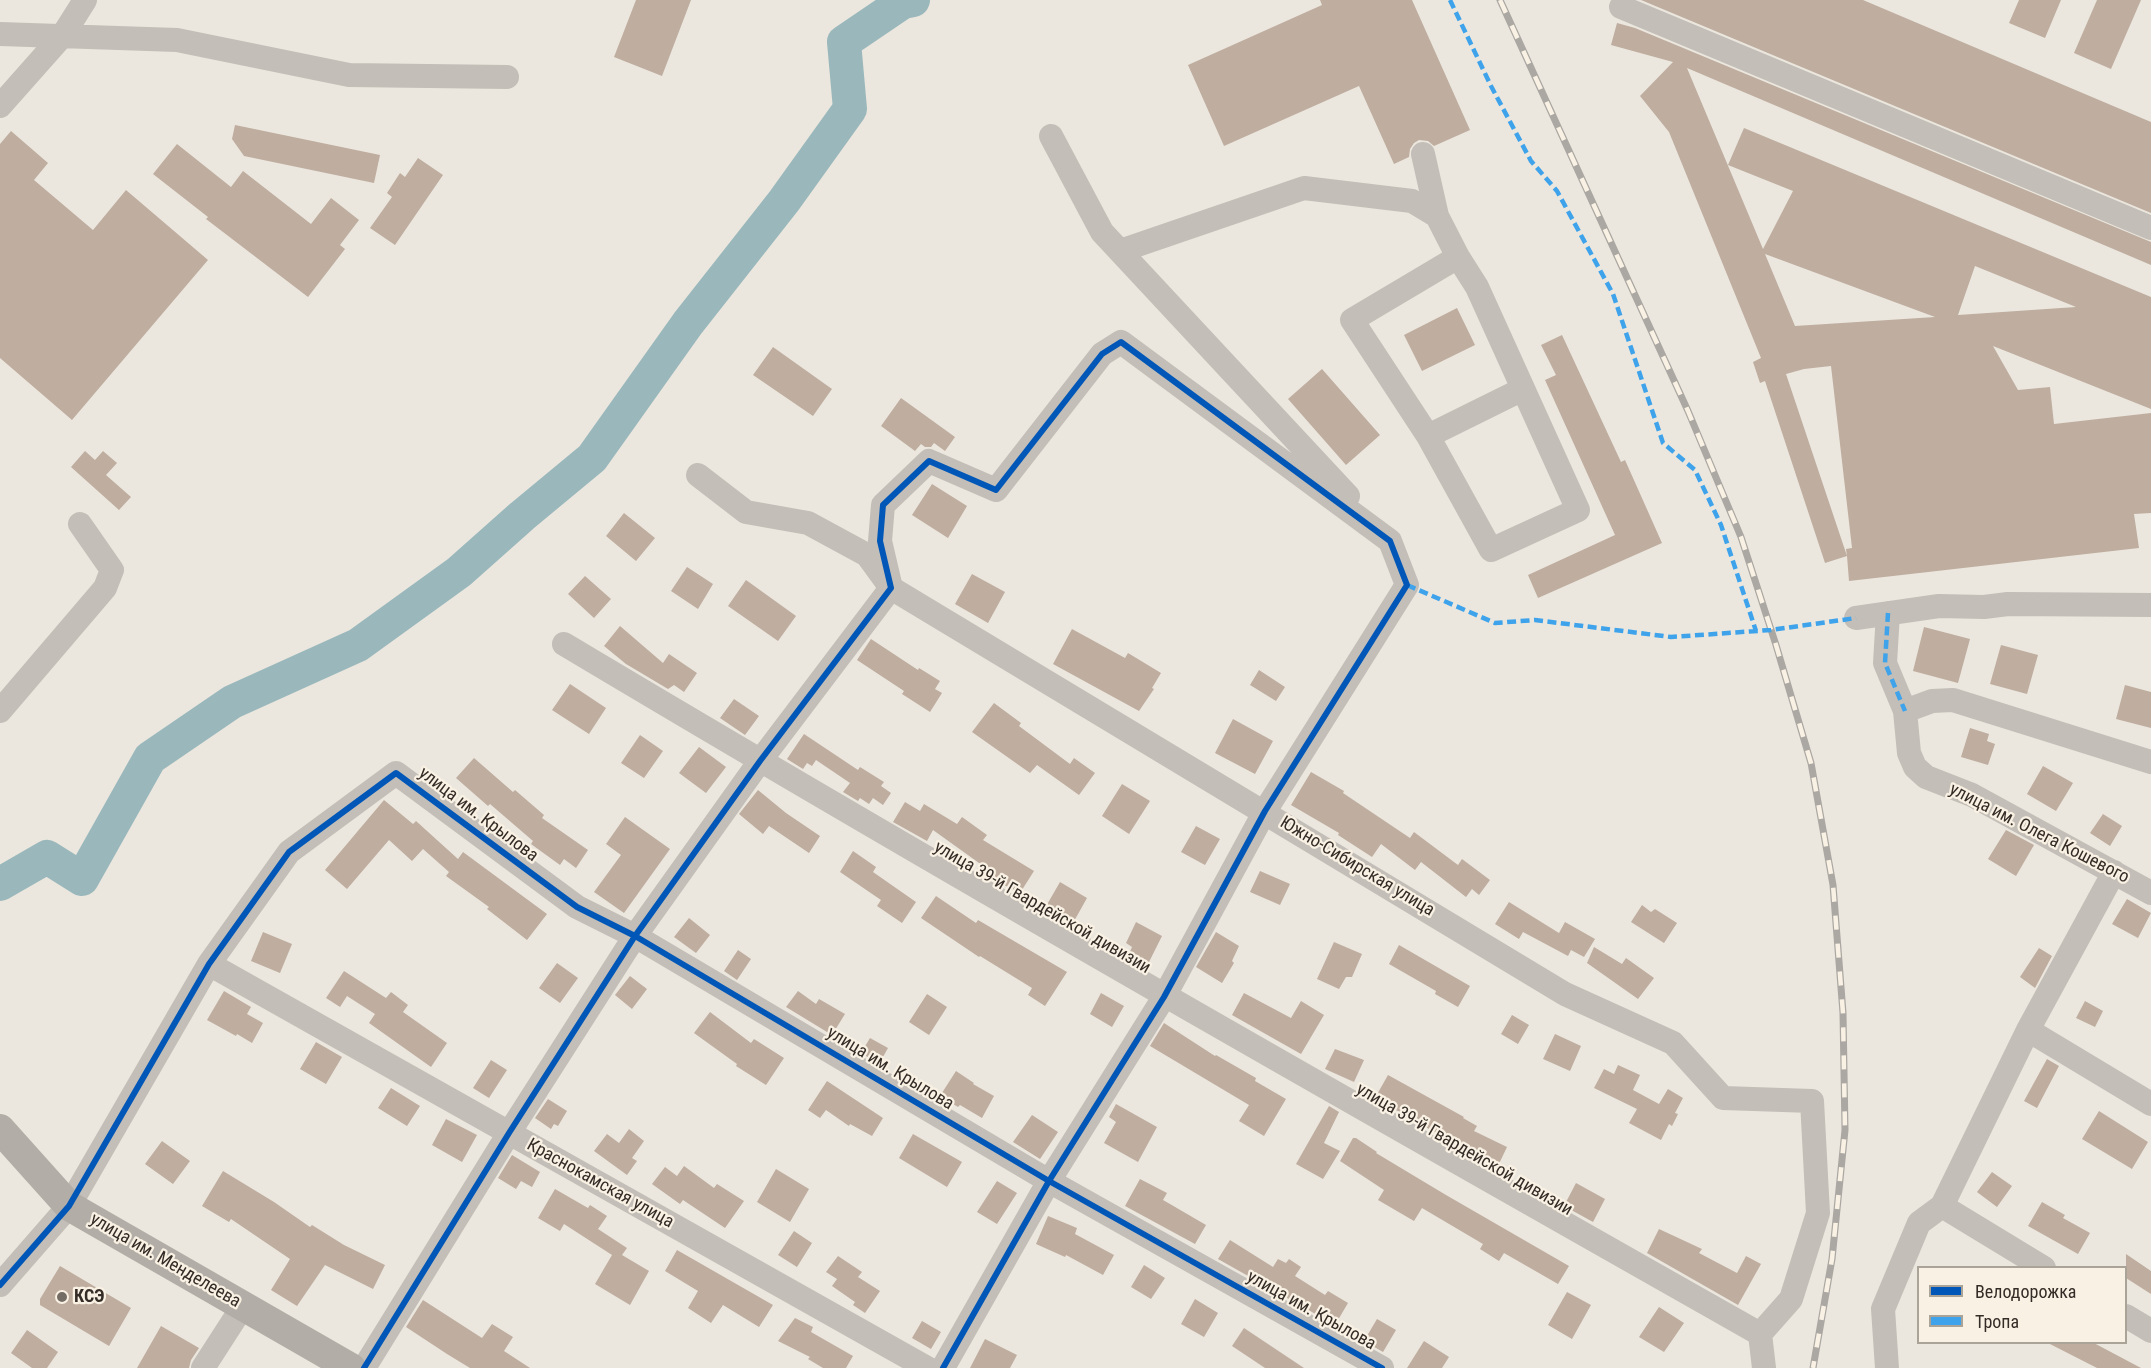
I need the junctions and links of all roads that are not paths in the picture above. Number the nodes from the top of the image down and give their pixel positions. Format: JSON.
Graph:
{"nodes":[{"id":1,"x":85,"y":0,"type":"edge"},
{"id":2,"x":1621,"y":6,"type":"dead end"},
{"id":3,"x":0,"y":34,"type":"edge"},
{"id":4,"x":63,"y":35,"type":"junction"},
{"id":5,"x":507,"y":77,"type":"dead end"},
{"id":6,"x":0,"y":106,"type":"edge"},
{"id":7,"x":1051,"y":136,"type":"dead end"},
{"id":8,"x":1423,"y":154,"type":"dead end"},
{"id":9,"x":1437,"y":216,"type":"junction"},
{"id":10,"x":2151,"y":228,"type":"edge"},
{"id":11,"x":1120,"y":251,"type":"junction"},
{"id":12,"x":1458,"y":257,"type":"junction"},
{"id":13,"x":1523,"y":389,"type":"junction"},
{"id":14,"x":1428,"y":436,"type":"junction"},
{"id":15,"x":698,"y":475,"type":"dead end"},
{"id":16,"x":80,"y":524,"type":"dead end"},
{"id":17,"x":1390,"y":542,"type":"junction"},
{"id":18,"x":891,"y":588,"type":"junction"},
{"id":19,"x":2151,"y":604,"type":"edge"},
{"id":20,"x":1888,"y":613,"type":"junction"},
{"id":21,"x":1856,"y":618,"type":"dead end"},
{"id":22,"x":564,"y":644,"type":"dead end"},
{"id":23,"x":0,"y":711,"type":"edge"},
{"id":24,"x":1905,"y":711,"type":"junction"},
{"id":25,"x":760,"y":761,"type":"junction"},
{"id":26,"x":2151,"y":762,"type":"edge"},
{"id":27,"x":1265,"y":812,"type":"junction"},
{"id":28,"x":2114,"y":872,"type":"junction"},
{"id":29,"x":2151,"y":892,"type":"edge"},
{"id":30,"x":635,"y":936,"type":"junction"},
{"id":31,"x":210,"y":964,"type":"junction"},
{"id":32,"x":1164,"y":996,"type":"junction"},
{"id":33,"x":2028,"y":1030,"type":"junction"},
{"id":34,"x":2151,"y":1104,"type":"edge"},
{"id":35,"x":0,"y":1129,"type":"edge"},
{"id":36,"x":509,"y":1133,"type":"junction"},
{"id":37,"x":1049,"y":1181,"type":"junction"},
{"id":38,"x":69,"y":1206,"type":"junction"},
{"id":39,"x":1942,"y":1206,"type":"junction"},
{"id":40,"x":2041,"y":1266,"type":"edge"},
{"id":41,"x":0,"y":1285,"type":"edge"},
{"id":42,"x":243,"y":1306,"type":"junction"},
{"id":43,"x":2127,"y":1317,"type":"edge"},
{"id":44,"x":2151,"y":1331,"type":"edge"},
{"id":45,"x":1760,"y":1334,"type":"junction"},
{"id":46,"x":203,"y":1368,"type":"edge"},
{"id":47,"x":351,"y":1368,"type":"edge"},
{"id":48,"x":364,"y":1368,"type":"edge"},
{"id":49,"x":927,"y":1368,"type":"edge"},
{"id":50,"x":943,"y":1368,"type":"edge"},
{"id":51,"x":1382,"y":1368,"type":"edge"},
{"id":52,"x":1764,"y":1368,"type":"edge"},
{"id":53,"x":1887,"y":1368,"type":"edge"}],
"edges":[{"from":1,"to":4,"type":"street"},
{"from":2,"to":10,"type":"street"},
{"from":3,"to":4,"type":"street"},
{"from":4,"to":5,"type":"street"},
{"from":4,"to":6,"type":"street"},
{"from":7,"to":11,"type":"street"},
{"from":8,"to":9,"type":"street"},
{"from":9,"to":11,"type":"street"},
{"from":9,"to":12,"type":"street"},
{"from":11,"to":17,"type":"street"},
{"from":12,"to":13,"type":"street"},
{"from":12,"to":14,"type":"street"},
{"from":13,"to":14,"type":"street"},
{"from":13,"to":14,"type":"street"},
{"from":15,"to":18,"type":"street","name":"Южно-Сибирская улица"},
{"from":16,"to":23,"type":"street"},
{"from":17,"to":18,"type":"street"},
{"from":17,"to":27,"type":"street"},
{"from":18,"to":25,"type":"street"},
{"from":18,"to":27,"type":"street","name":"Южно-Сибирская улица"},
{"from":19,"to":20,"type":"street"},
{"from":20,"to":21,"type":"street"},
{"from":20,"to":24,"type":"street","name":"улица им. Олега Кошевого"},
{"from":22,"to":25,"type":"street","name":"улица 39-й Гвардейской дивизии"},
{"from":24,"to":26,"type":"street"},
{"from":24,"to":28,"type":"street","name":"улица им. Олега Кошевого"},
{"from":25,"to":30,"type":"street"},
{"from":25,"to":32,"type":"street","name":"улица 39-й Гвардейской дивизии"},
{"from":27,"to":32,"type":"street"},
{"from":27,"to":45,"type":"street","name":"Южно-Сибирская улица"},
{"from":28,"to":29,"type":"street","name":"улица им. Олега Кошевого"},
{"from":28,"to":33,"type":"street"},
{"from":30,"to":31,"type":"street","name":"улица им. Крылова"},
{"from":30,"to":36,"type":"street"},
{"from":30,"to":37,"type":"street","name":"улица им. Крылова"},
{"from":31,"to":36,"type":"street","name":"Краснокамская улица"},
{"from":31,"to":38,"type":"street"},
{"from":32,"to":37,"type":"street"},
{"from":32,"to":45,"type":"street","name":"улица 39-й Гвардейской дивизии"},
{"from":33,"to":34,"type":"street"},
{"from":33,"to":39,"type":"street"},
{"from":35,"to":38,"type":"main road","name":"улица им. Менделеева"},
{"from":36,"to":48,"type":"street"},
{"from":36,"to":49,"type":"street","name":"Краснокамская улица"},
{"from":37,"to":50,"type":"street"},
{"from":37,"to":51,"type":"street","name":"улица им. Крылова"},
{"from":38,"to":41,"type":"street"},
{"from":38,"to":42,"type":"main road","name":"улица им. Менделеева"},
{"from":39,"to":40,"type":"street"},
{"from":39,"to":53,"type":"street"},
{"from":42,"to":46,"type":"street"},
{"from":42,"to":47,"type":"main road","name":"улица им. Менделеева"},
{"from":43,"to":44,"type":"street"},
{"from":45,"to":52,"type":"street"}]}
